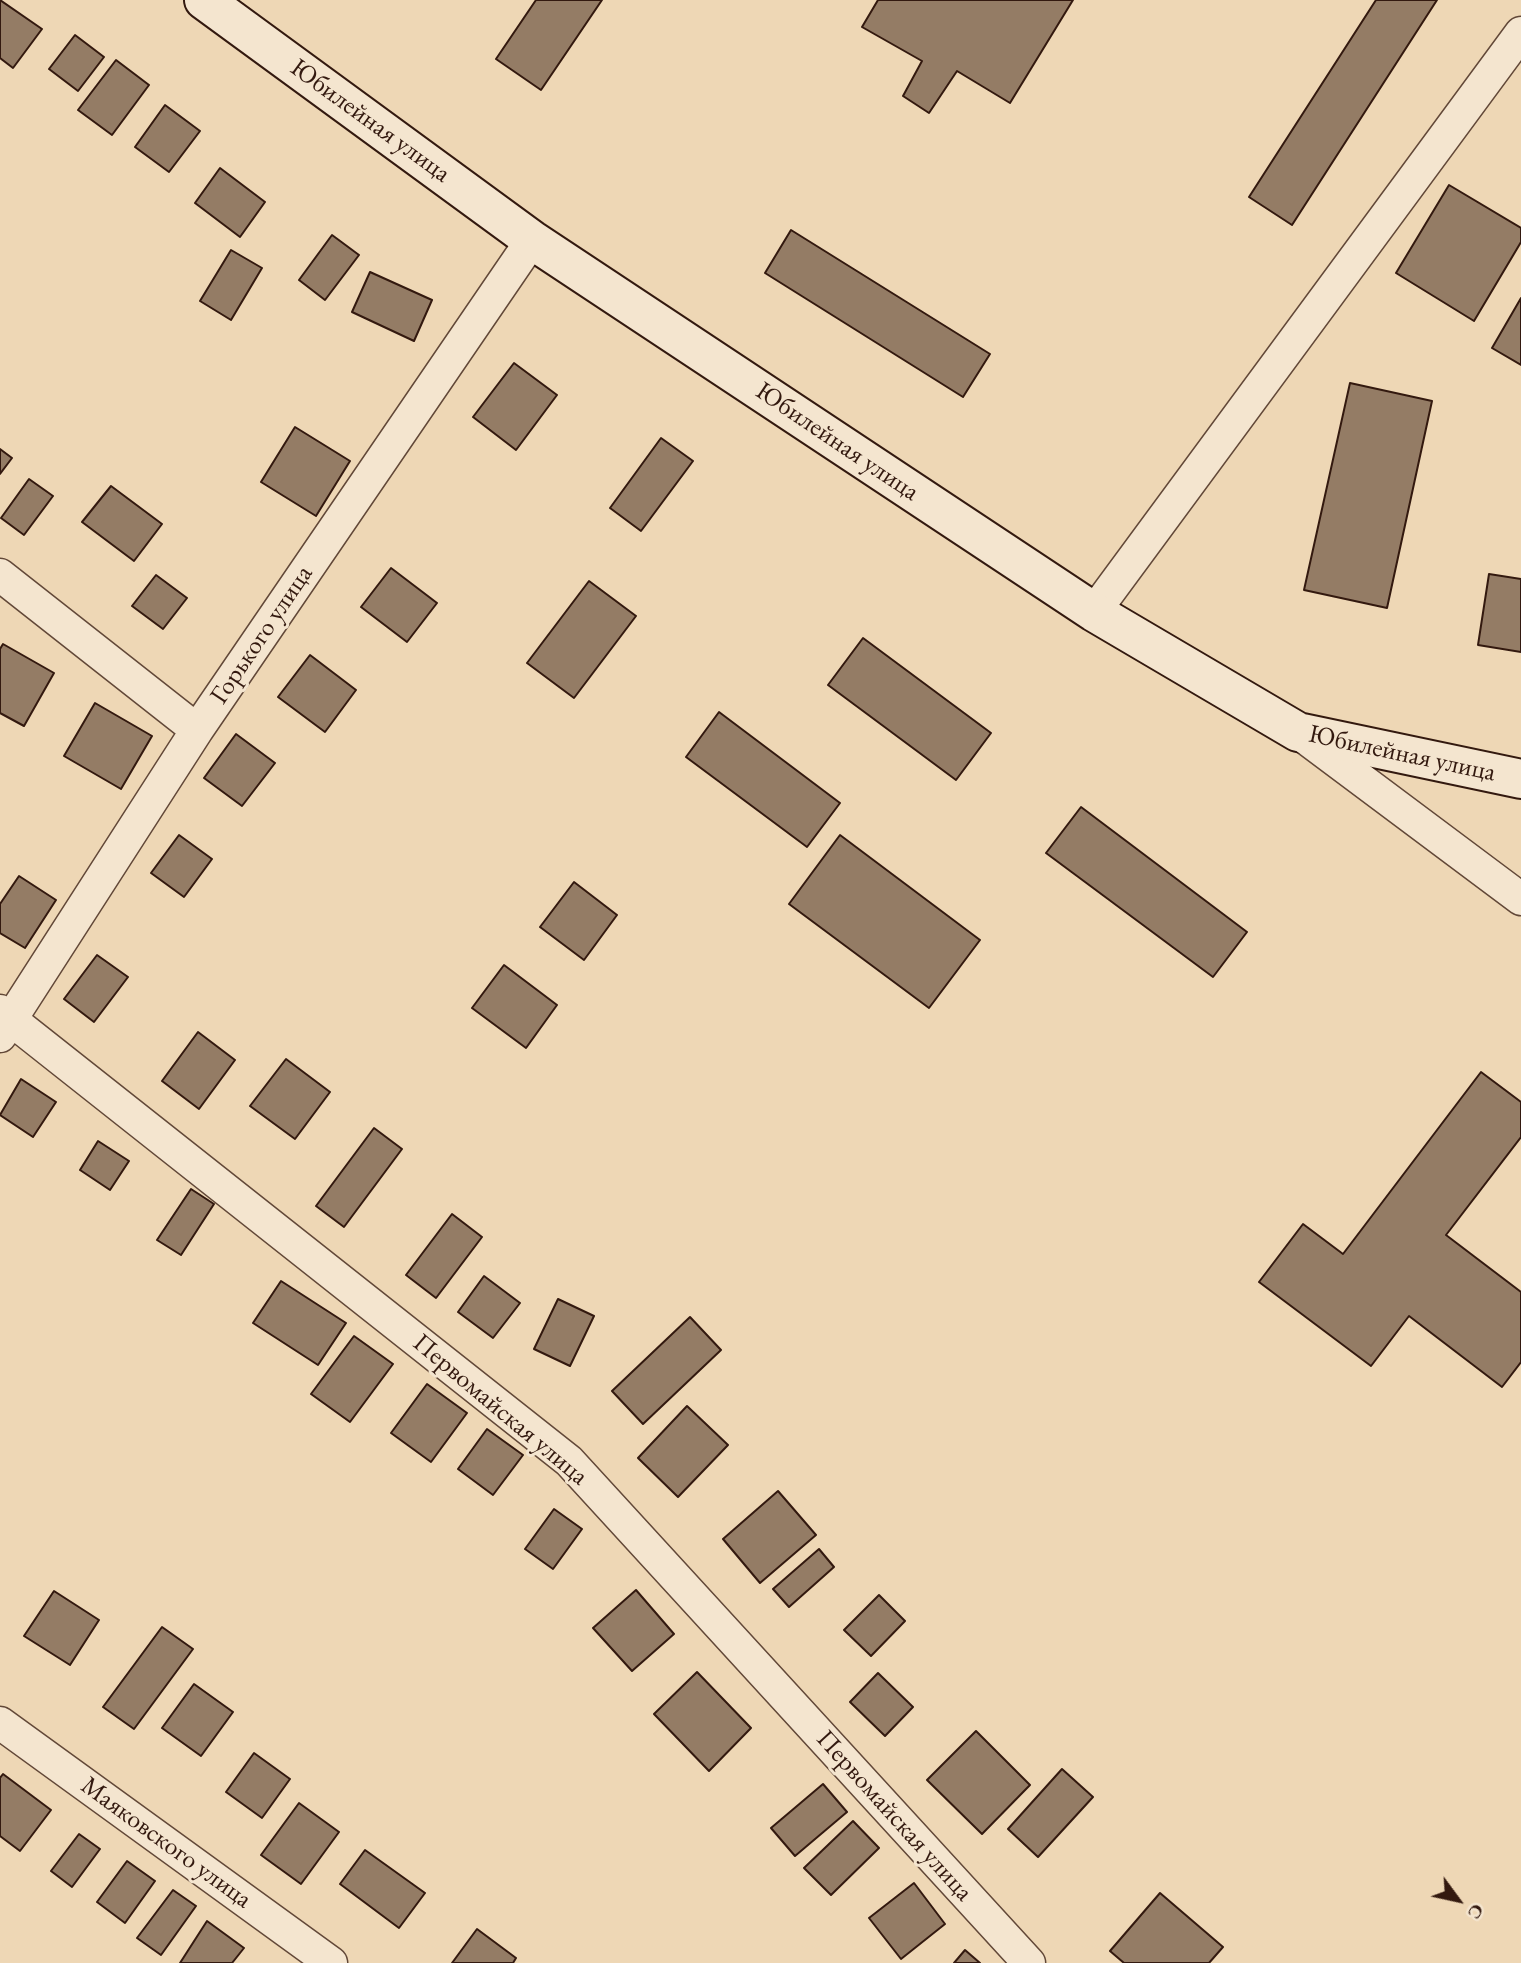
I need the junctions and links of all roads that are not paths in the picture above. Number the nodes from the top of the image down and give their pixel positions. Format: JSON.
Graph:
{"nodes":[{"id":1,"x":225,"y":7,"type":"edge"},
{"id":2,"x":1521,"y":33,"type":"edge"},
{"id":3,"x":532,"y":240,"type":"junction"},
{"id":4,"x":0,"y":575,"type":"edge"},
{"id":5,"x":1094,"y":612,"type":"junction"},
{"id":6,"x":197,"y":730,"type":"junction"},
{"id":7,"x":1298,"y":732,"type":"junction"},
{"id":8,"x":1521,"y":779,"type":"edge"},
{"id":9,"x":1521,"y":899,"type":"edge"},
{"id":10,"x":3,"y":1022,"type":"edge"},
{"id":11,"x":0,"y":1723,"type":"edge"},
{"id":12,"x":331,"y":1963,"type":"edge"},
{"id":13,"x":1029,"y":1963,"type":"edge"}],
"edges":[{"from":1,"to":3,"type":"main road","name":"Юбилейная улица"},
{"from":2,"to":5,"type":"street"},
{"from":3,"to":5,"type":"main road","name":"Юбилейная улица"},
{"from":3,"to":6,"type":"street","name":"Горького улица"},
{"from":4,"to":6,"type":"street"},
{"from":5,"to":7,"type":"main road","name":"Юбилейная улица"},
{"from":6,"to":10,"type":"street","name":"Горького улица"},
{"from":7,"to":8,"type":"main road","name":"Юбилейная улица"},
{"from":7,"to":9,"type":"street"},
{"from":10,"to":13,"type":"street","name":"Первомайская улица"},
{"from":11,"to":12,"type":"street","name":"Маяковского улица"}]}
